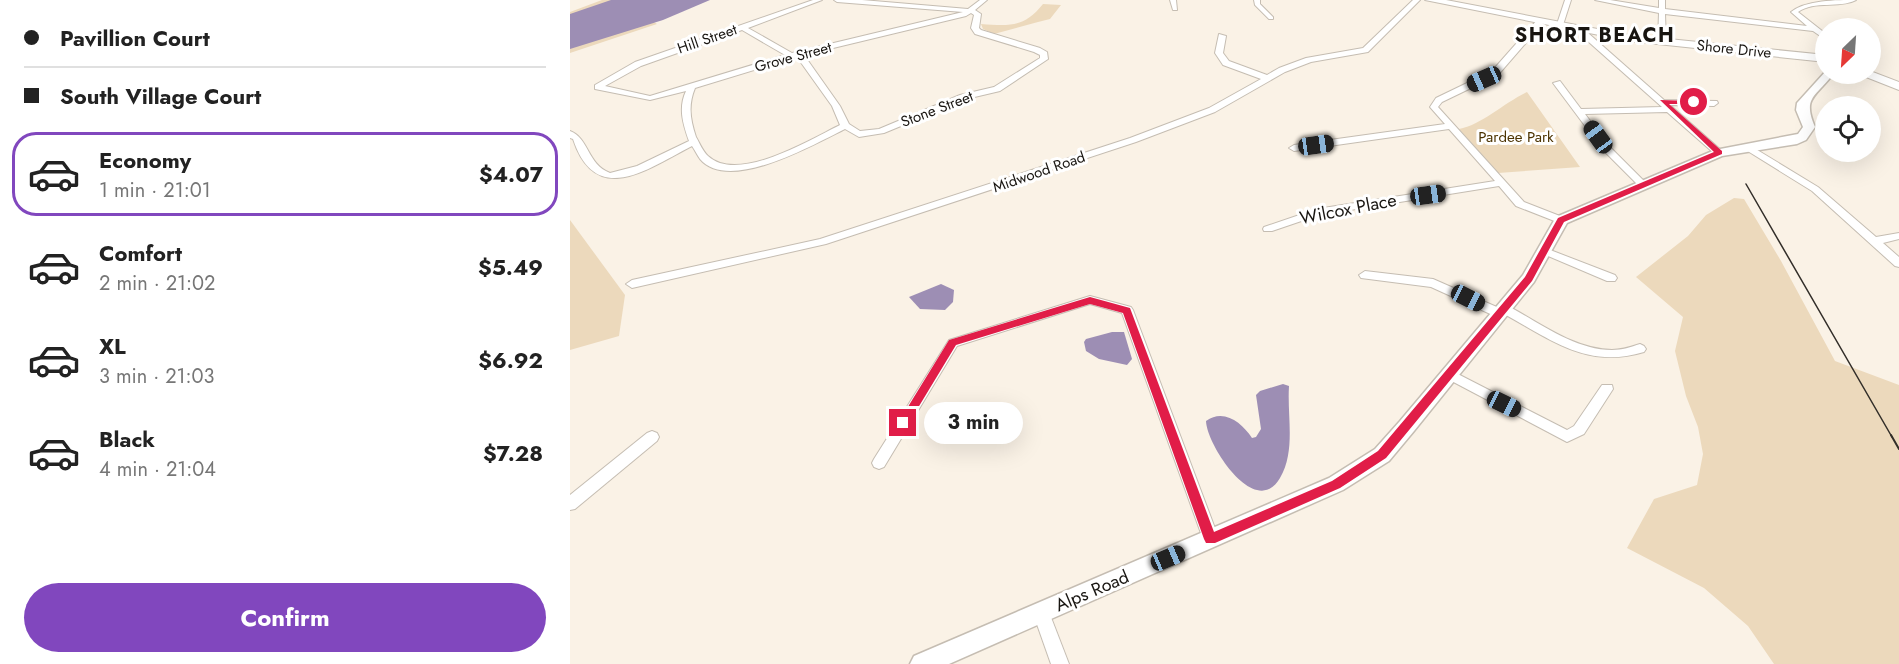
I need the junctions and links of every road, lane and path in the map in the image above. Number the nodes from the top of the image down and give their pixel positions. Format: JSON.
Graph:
{"nodes":[{"id":1,"x":819,"y":0,"type":"edge"},
{"id":2,"x":837,"y":0,"type":"edge"},
{"id":3,"x":984,"y":0,"type":"edge"},
{"id":4,"x":1173,"y":0,"type":"edge"},
{"id":5,"x":1257,"y":0,"type":"edge"},
{"id":6,"x":1417,"y":0,"type":"edge"},
{"id":7,"x":1430,"y":0,"type":"edge"},
{"id":8,"x":1568,"y":0,"type":"edge"},
{"id":9,"x":1598,"y":0,"type":"edge"},
{"id":10,"x":1662,"y":0,"type":"edge"},
{"id":11,"x":1853,"y":0,"type":"edge"},
{"id":12,"x":1470,"y":4,"type":"edge"},
{"id":13,"x":1175,"y":9,"type":"dead end"},
{"id":14,"x":972,"y":10,"type":"junction"},
{"id":15,"x":1661,"y":11,"type":"junction"},
{"id":16,"x":1271,"y":18,"type":"dead end"},
{"id":17,"x":1541,"y":21,"type":"junction"},
{"id":18,"x":1559,"y":25,"type":"junction"},
{"id":19,"x":742,"y":27,"type":"junction"},
{"id":20,"x":1811,"y":29,"type":"junction"},
{"id":21,"x":1584,"y":30,"type":"junction"},
{"id":22,"x":1815,"y":31,"type":"edge"},
{"id":23,"x":1222,"y":36,"type":"dead end"},
{"id":24,"x":1662,"y":42,"type":"junction"},
{"id":25,"x":795,"y":55,"type":"junction"},
{"id":26,"x":1815,"y":58,"type":"edge"},
{"id":27,"x":1267,"y":78,"type":"junction"},
{"id":28,"x":1881,"y":79,"type":"edge"},
{"id":29,"x":1557,"y":82,"type":"dead end"},
{"id":30,"x":1820,"y":84,"type":"edge"},
{"id":31,"x":1899,"y":86,"type":"edge"},
{"id":32,"x":598,"y":87,"type":"joint"},
{"id":33,"x":691,"y":88,"type":"junction"},
{"id":34,"x":1662,"y":102,"type":"junction"},
{"id":35,"x":1714,"y":103,"type":"dead end"},
{"id":36,"x":1670,"y":109,"type":"junction"},
{"id":37,"x":1579,"y":112,"type":"junction"},
{"id":38,"x":845,"y":126,"type":"junction"},
{"id":39,"x":1451,"y":126,"type":"junction"},
{"id":40,"x":570,"y":134,"type":"edge"},
{"id":41,"x":694,"y":142,"type":"junction"},
{"id":42,"x":1294,"y":148,"type":"dead end"},
{"id":43,"x":1749,"y":148,"type":"junction"},
{"id":44,"x":1719,"y":153,"type":"junction"},
{"id":45,"x":1501,"y":183,"type":"junction"},
{"id":46,"x":1643,"y":185,"type":"junction"},
{"id":47,"x":1560,"y":220,"type":"junction"},
{"id":48,"x":1268,"y":229,"type":"dead end"},
{"id":49,"x":1899,"y":236,"type":"edge"},
{"id":50,"x":1875,"y":241,"type":"junction"},
{"id":51,"x":1545,"y":251,"type":"junction"},
{"id":52,"x":1899,"y":263,"type":"edge"},
{"id":53,"x":1365,"y":274,"type":"dead end"},
{"id":54,"x":1611,"y":278,"type":"dead end"},
{"id":55,"x":632,"y":284,"type":"dead end"},
{"id":56,"x":1503,"y":312,"type":"junction"},
{"id":57,"x":1640,"y":349,"type":"dead end"},
{"id":58,"x":1448,"y":374,"type":"junction"},
{"id":59,"x":1607,"y":389,"type":"dead end"},
{"id":60,"x":652,"y":436,"type":"dead end"},
{"id":61,"x":879,"y":463,"type":"dead end"},
{"id":62,"x":570,"y":504,"type":"edge"},
{"id":63,"x":1210,"y":539,"type":"junction"},
{"id":64,"x":1041,"y":613,"type":"junction"},
{"id":65,"x":922,"y":664,"type":"edge"},
{"id":66,"x":1060,"y":664,"type":"edge"}],
"edges":[{"from":1,"to":19,"type":"street","name":"Hill Street"},
{"from":2,"to":14,"type":"street"},
{"from":3,"to":14,"type":"street","name":"Grove Street"},
{"from":4,"to":13,"type":"street"},
{"from":5,"to":16,"type":"street"},
{"from":6,"to":27,"type":"street","name":"Midwood Road"},
{"from":7,"to":12,"type":"main road","name":"Shore Drive"},
{"from":8,"to":18,"type":"street"},
{"from":9,"to":15,"type":"street"},
{"from":10,"to":15,"type":"street"},
{"from":11,"to":20,"type":"street"},
{"from":12,"to":17,"type":"main road","name":"Shore Drive"},
{"from":14,"to":25,"type":"street","name":"Grove Street"},
{"from":14,"to":38,"type":"street","name":"Stone Street"},
{"from":15,"to":20,"type":"street"},
{"from":15,"to":24,"type":"street"},
{"from":17,"to":18,"type":"main road","name":"Shore Drive"},
{"from":17,"to":39,"type":"street"},
{"from":18,"to":21,"type":"main road","name":"Shore Drive"},
{"from":19,"to":25,"type":"street"},
{"from":19,"to":32,"type":"street","name":"Hill Street"},
{"from":20,"to":22,"type":"street"},
{"from":21,"to":24,"type":"main road","name":"Shore Drive"},
{"from":21,"to":34,"type":"street"},
{"from":23,"to":27,"type":"street"},
{"from":24,"to":26,"type":"main road","name":"Shore Drive"},
{"from":25,"to":33,"type":"street","name":"Grove Street"},
{"from":25,"to":38,"type":"street"},
{"from":27,"to":55,"type":"street","name":"Midwood Road"},
{"from":28,"to":31,"type":"main road"},
{"from":29,"to":37,"type":"street"},
{"from":30,"to":43,"type":"street"},
{"from":32,"to":33,"type":"street","name":"Grove Street"},
{"from":33,"to":41,"type":"street"},
{"from":34,"to":35,"type":"street"},
{"from":34,"to":36,"type":"street"},
{"from":36,"to":37,"type":"street"},
{"from":36,"to":44,"type":"street"},
{"from":37,"to":46,"type":"street"},
{"from":38,"to":41,"type":"street"},
{"from":39,"to":42,"type":"street"},
{"from":39,"to":45,"type":"street"},
{"from":40,"to":41,"type":"street"},
{"from":43,"to":44,"type":"street"},
{"from":43,"to":50,"type":"street"},
{"from":44,"to":46,"type":"street"},
{"from":45,"to":47,"type":"street"},
{"from":45,"to":48,"type":"street","name":"Wilcox Place"},
{"from":46,"to":47,"type":"street"},
{"from":47,"to":51,"type":"street","name":"Alps Road"},
{"from":49,"to":50,"type":"street"},
{"from":50,"to":52,"type":"street"},
{"from":51,"to":54,"type":"street"},
{"from":51,"to":56,"type":"street","name":"Alps Road"},
{"from":53,"to":56,"type":"street"},
{"from":56,"to":57,"type":"street"},
{"from":56,"to":58,"type":"street","name":"Alps Road"},
{"from":58,"to":59,"type":"street"},
{"from":58,"to":63,"type":"street","name":"Alps Road"},
{"from":60,"to":62,"type":"street"},
{"from":61,"to":63,"type":"street"},
{"from":63,"to":64,"type":"street","name":"Alps Road"},
{"from":64,"to":65,"type":"street","name":"Alps Road"},
{"from":64,"to":66,"type":"street"}]}
